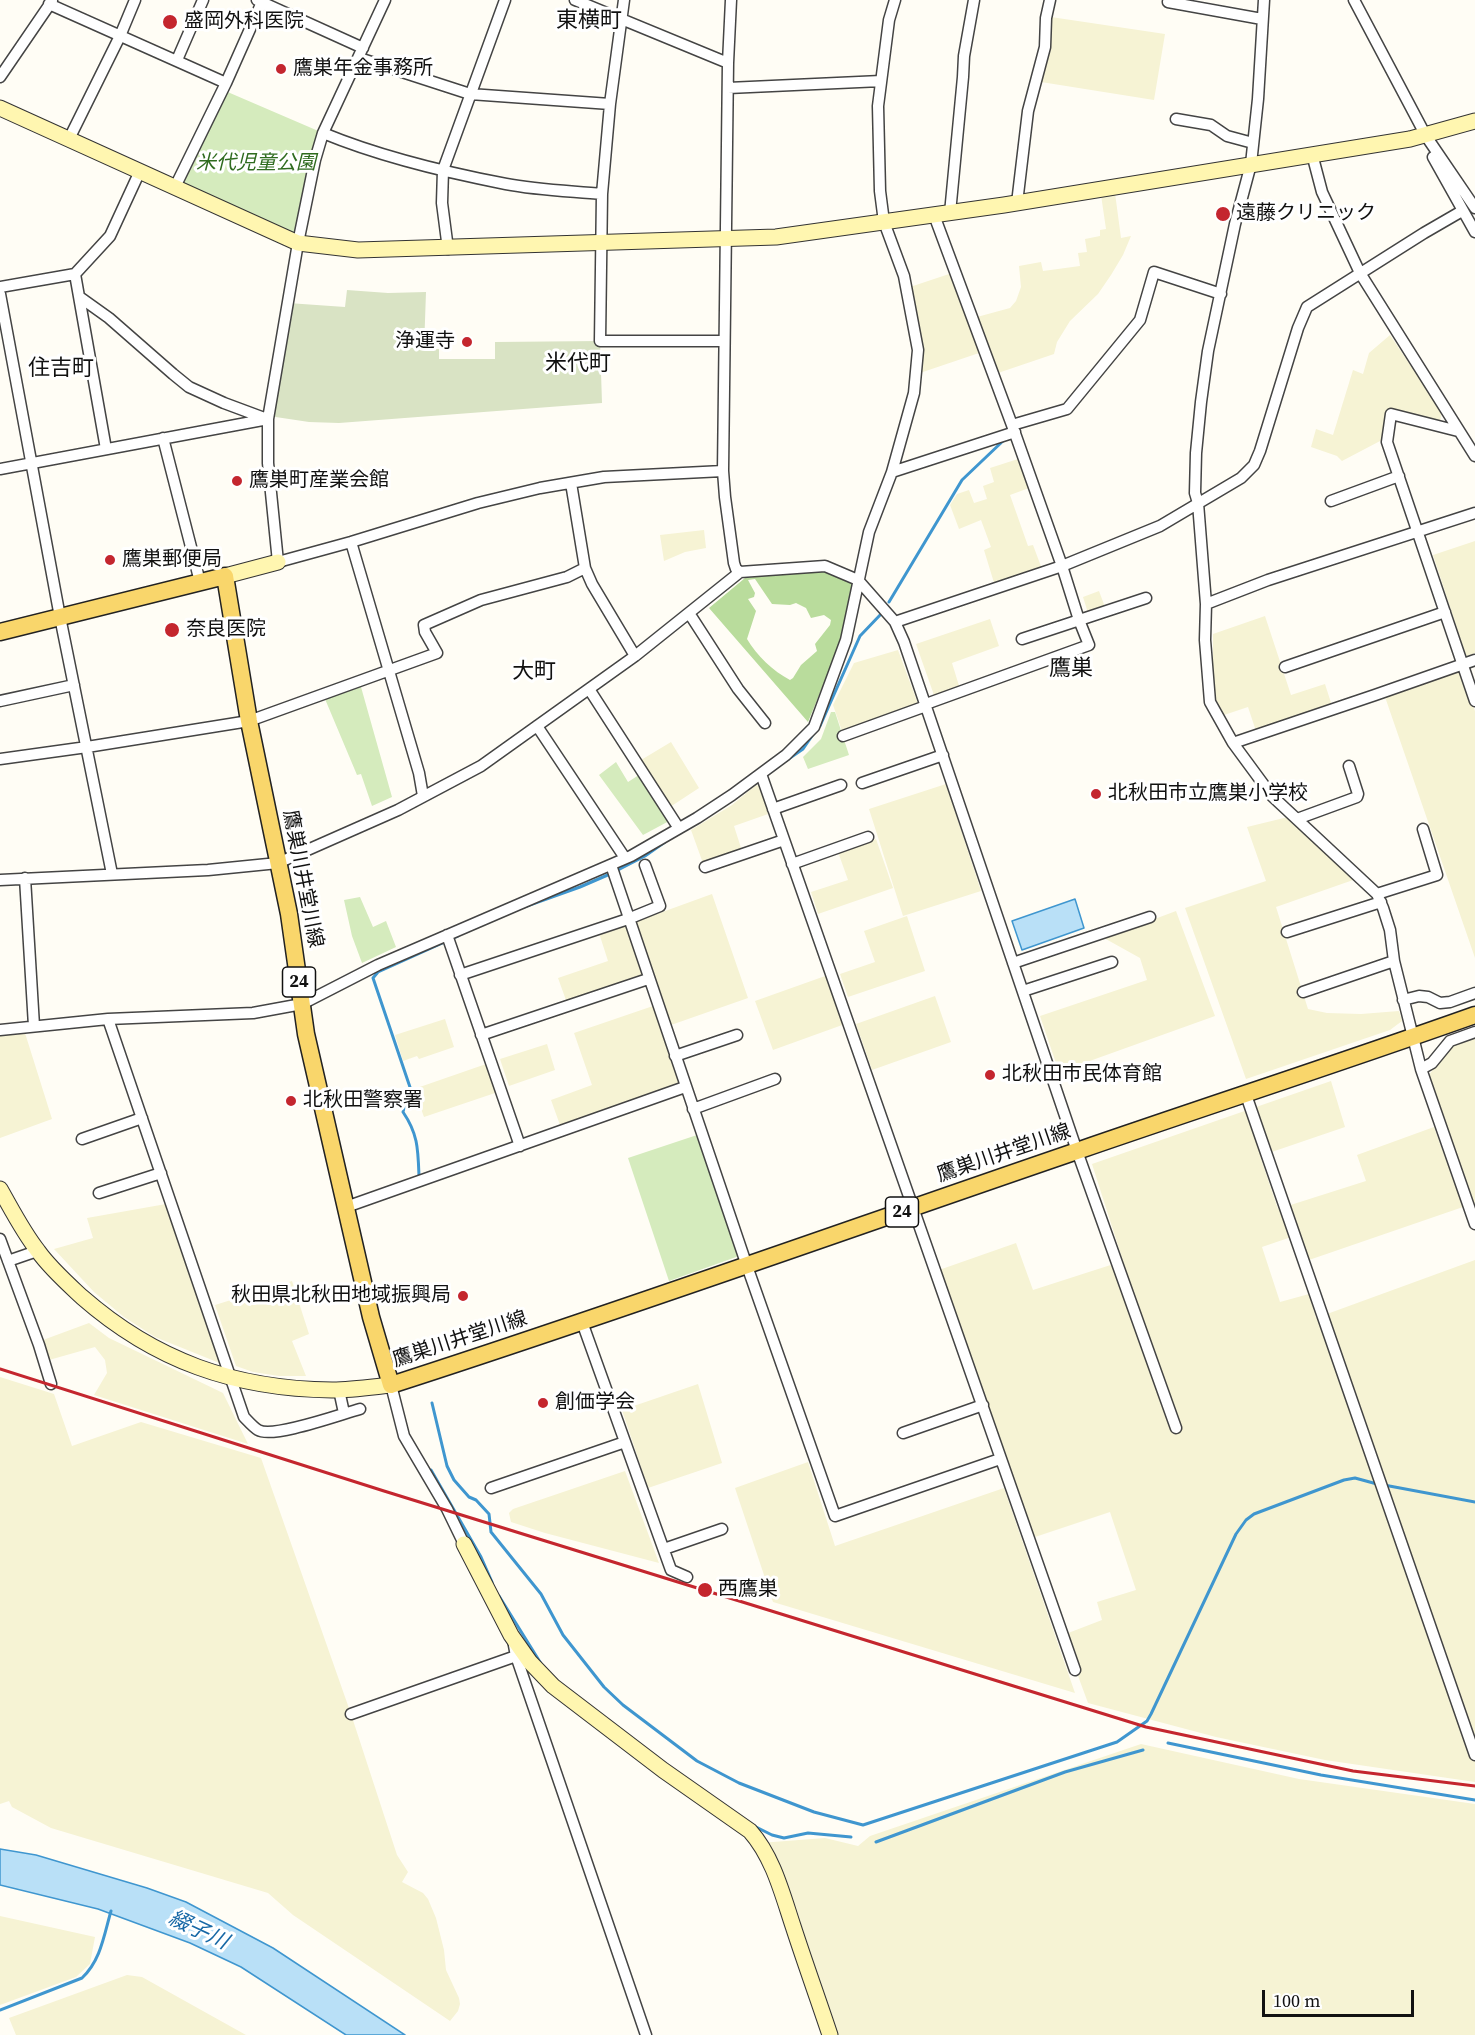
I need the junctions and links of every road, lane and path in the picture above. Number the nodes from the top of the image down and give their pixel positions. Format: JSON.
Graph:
{"nodes":[{"id":1,"x":135,"y":0,"type":"edge"},
{"id":2,"x":203,"y":0,"type":"edge"},
{"id":3,"x":385,"y":0,"type":"edge"},
{"id":4,"x":505,"y":0,"type":"edge"},
{"id":5,"x":575,"y":0,"type":"edge"},
{"id":6,"x":624,"y":0,"type":"edge"},
{"id":7,"x":731,"y":0,"type":"edge"},
{"id":8,"x":895,"y":0,"type":"edge"},
{"id":9,"x":974,"y":0,"type":"edge"},
{"id":10,"x":1050,"y":0,"type":"edge"},
{"id":11,"x":1264,"y":0,"type":"edge"},
{"id":12,"x":1354,"y":0,"type":"edge"},
{"id":13,"x":259,"y":1,"type":"edge"},
{"id":14,"x":51,"y":2,"type":"edge"},
{"id":15,"x":1168,"y":2,"type":"dead end"},
{"id":16,"x":1262,"y":19,"type":"junction"},
{"id":17,"x":622,"y":20,"type":"junction"},
{"id":18,"x":120,"y":36,"type":"junction"},
{"id":19,"x":361,"y":53,"type":"junction"},
{"id":20,"x":177,"y":60,"type":"junction"},
{"id":21,"x":728,"y":63,"type":"junction"},
{"id":22,"x":0,"y":78,"type":"edge"},
{"id":23,"x":881,"y":81,"type":"junction"},
{"id":24,"x":226,"y":83,"type":"junction"},
{"id":25,"x":728,"y":88,"type":"junction"},
{"id":26,"x":470,"y":94,"type":"junction"},
{"id":27,"x":610,"y":104,"type":"junction"},
{"id":28,"x":0,"y":108,"type":"edge"},
{"id":29,"x":1176,"y":119,"type":"dead end"},
{"id":30,"x":1475,"y":121,"type":"edge"},
{"id":31,"x":323,"y":133,"type":"junction"},
{"id":32,"x":1427,"y":136,"type":"junction"},
{"id":33,"x":69,"y":139,"type":"junction"},
{"id":34,"x":1253,"y":142,"type":"junction"},
{"id":35,"x":1312,"y":154,"type":"junction"},
{"id":36,"x":1251,"y":164,"type":"junction"},
{"id":37,"x":443,"y":170,"type":"junction"},
{"id":38,"x":140,"y":171,"type":"junction"},
{"id":39,"x":175,"y":187,"type":"junction"},
{"id":40,"x":602,"y":194,"type":"junction"},
{"id":41,"x":1017,"y":203,"type":"junction"},
{"id":42,"x":1475,"y":208,"type":"edge"},
{"id":43,"x":1462,"y":211,"type":"junction"},
{"id":44,"x":950,"y":213,"type":"junction"},
{"id":45,"x":934,"y":215,"type":"junction"},
{"id":46,"x":884,"y":222,"type":"junction"},
{"id":47,"x":1475,"y":232,"type":"edge"},
{"id":48,"x":725,"y":239,"type":"junction"},
{"id":49,"x":298,"y":243,"type":"junction"},
{"id":50,"x":601,"y":243,"type":"junction"},
{"id":51,"x":447,"y":249,"type":"junction"},
{"id":52,"x":1360,"y":273,"type":"junction"},
{"id":53,"x":75,"y":274,"type":"junction"},
{"id":54,"x":0,"y":286,"type":"edge"},
{"id":55,"x":0,"y":294,"type":"edge"},
{"id":56,"x":1221,"y":294,"type":"junction"},
{"id":57,"x":81,"y":298,"type":"junction"},
{"id":58,"x":723,"y":340,"type":"junction"},
{"id":59,"x":268,"y":419,"type":"junction"},
{"id":60,"x":1014,"y":428,"type":"junction"},
{"id":61,"x":1458,"y":431,"type":"junction"},
{"id":62,"x":163,"y":438,"type":"junction"},
{"id":63,"x":106,"y":449,"type":"junction"},
{"id":64,"x":1475,"y":456,"type":"edge"},
{"id":65,"x":32,"y":463,"type":"junction"},
{"id":66,"x":0,"y":469,"type":"edge"},
{"id":67,"x":723,"y":471,"type":"junction"},
{"id":68,"x":892,"y":472,"type":"junction"},
{"id":69,"x":1399,"y":476,"type":"junction"},
{"id":70,"x":571,"y":483,"type":"junction"},
{"id":71,"x":1331,"y":501,"type":"dead end"},
{"id":72,"x":1198,"y":503,"type":"junction"},
{"id":73,"x":1475,"y":513,"type":"edge"},
{"id":74,"x":1418,"y":531,"type":"junction"},
{"id":75,"x":351,"y":542,"type":"junction"},
{"id":76,"x":278,"y":562,"type":"junction"},
{"id":77,"x":1062,"y":566,"type":"junction"},
{"id":78,"x":585,"y":568,"type":"junction"},
{"id":79,"x":740,"y":572,"type":"junction"},
{"id":80,"x":225,"y":576,"type":"junction"},
{"id":81,"x":858,"y":580,"type":"junction"},
{"id":82,"x":200,"y":582,"type":"junction"},
{"id":83,"x":1146,"y":598,"type":"dead end"},
{"id":84,"x":1206,"y":604,"type":"junction"},
{"id":85,"x":1445,"y":612,"type":"junction"},
{"id":86,"x":689,"y":613,"type":"junction"},
{"id":87,"x":60,"y":617,"type":"junction"},
{"id":88,"x":1078,"y":620,"type":"junction"},
{"id":89,"x":895,"y":622,"type":"junction"},
{"id":90,"x":0,"y":632,"type":"edge"},
{"id":91,"x":1022,"y":639,"type":"dead end"},
{"id":92,"x":635,"y":656,"type":"junction"},
{"id":93,"x":1475,"y":660,"type":"edge"},
{"id":94,"x":1462,"y":664,"type":"junction"},
{"id":95,"x":1285,"y":666,"type":"dead end"},
{"id":96,"x":389,"y":672,"type":"junction"},
{"id":97,"x":74,"y":685,"type":"junction"},
{"id":98,"x":589,"y":689,"type":"junction"},
{"id":99,"x":0,"y":701,"type":"edge"},
{"id":100,"x":1475,"y":701,"type":"edge"},
{"id":101,"x":926,"y":705,"type":"junction"},
{"id":102,"x":249,"y":721,"type":"junction"},
{"id":103,"x":765,"y":723,"type":"dead end"},
{"id":104,"x":537,"y":726,"type":"junction"},
{"id":105,"x":843,"y":736,"type":"dead end"},
{"id":106,"x":1233,"y":742,"type":"junction"},
{"id":107,"x":87,"y":747,"type":"junction"},
{"id":108,"x":943,"y":755,"type":"junction"},
{"id":109,"x":0,"y":759,"type":"edge"},
{"id":110,"x":1349,"y":766,"type":"dead end"},
{"id":111,"x":761,"y":774,"type":"junction"},
{"id":112,"x":862,"y":783,"type":"dead end"},
{"id":113,"x":841,"y":785,"type":"dead end"},
{"id":114,"x":423,"y":796,"type":"junction"},
{"id":115,"x":773,"y":809,"type":"junction"},
{"id":116,"x":1297,"y":819,"type":"junction"},
{"id":117,"x":678,"y":827,"type":"junction"},
{"id":118,"x":1423,"y":829,"type":"dead end"},
{"id":119,"x":868,"y":837,"type":"dead end"},
{"id":120,"x":784,"y":840,"type":"junction"},
{"id":121,"x":625,"y":858,"type":"junction"},
{"id":122,"x":278,"y":863,"type":"junction"},
{"id":123,"x":792,"y":864,"type":"junction"},
{"id":124,"x":611,"y":865,"type":"junction"},
{"id":125,"x":645,"y":865,"type":"dead end"},
{"id":126,"x":705,"y":867,"type":"dead end"},
{"id":127,"x":112,"y":873,"type":"junction"},
{"id":128,"x":25,"y":878,"type":"junction"},
{"id":129,"x":0,"y":880,"type":"edge"},
{"id":130,"x":1379,"y":898,"type":"junction"},
{"id":131,"x":1150,"y":916,"type":"dead end"},
{"id":132,"x":628,"y":919,"type":"junction"},
{"id":133,"x":1287,"y":932,"type":"dead end"},
{"id":134,"x":448,"y":939,"type":"junction"},
{"id":135,"x":1394,"y":961,"type":"junction"},
{"id":136,"x":1112,"y":962,"type":"dead end"},
{"id":137,"x":1014,"y":963,"type":"junction"},
{"id":138,"x":460,"y":975,"type":"junction"},
{"id":139,"x":648,"y":978,"type":"junction"},
{"id":140,"x":1023,"y":991,"type":"junction"},
{"id":141,"x":1303,"y":992,"type":"dead end"},
{"id":142,"x":1475,"y":993,"type":"edge"},
{"id":143,"x":1404,"y":1000,"type":"junction"},
{"id":144,"x":302,"y":1004,"type":"junction"},
{"id":145,"x":1475,"y":1015,"type":"edge"},
{"id":146,"x":108,"y":1019,"type":"junction"},
{"id":147,"x":34,"y":1026,"type":"junction"},
{"id":148,"x":0,"y":1030,"type":"edge"},
{"id":149,"x":1475,"y":1032,"type":"edge"},
{"id":150,"x":481,"y":1035,"type":"junction"},
{"id":151,"x":737,"y":1035,"type":"dead end"},
{"id":152,"x":1412,"y":1037,"type":"junction"},
{"id":153,"x":675,"y":1056,"type":"junction"},
{"id":154,"x":1421,"y":1069,"type":"junction"},
{"id":155,"x":775,"y":1079,"type":"dead end"},
{"id":156,"x":686,"y":1087,"type":"junction"},
{"id":157,"x":1246,"y":1095,"type":"junction"},
{"id":158,"x":693,"y":1109,"type":"junction"},
{"id":159,"x":142,"y":1118,"type":"junction"},
{"id":160,"x":82,"y":1139,"type":"dead end"},
{"id":161,"x":520,"y":1146,"type":"junction"},
{"id":162,"x":1077,"y":1151,"type":"junction"},
{"id":163,"x":161,"y":1173,"type":"junction"},
{"id":164,"x":0,"y":1189,"type":"edge"},
{"id":165,"x":99,"y":1193,"type":"dead end"},
{"id":166,"x":346,"y":1207,"type":"junction"},
{"id":167,"x":914,"y":1208,"type":"junction"},
{"id":168,"x":1475,"y":1224,"type":"edge"},
{"id":169,"x":0,"y":1239,"type":"edge"},
{"id":170,"x":37,"y":1251,"type":"junction"},
{"id":171,"x":8,"y":1261,"type":"junction"},
{"id":172,"x":747,"y":1266,"type":"junction"},
{"id":173,"x":582,"y":1322,"type":"junction"},
{"id":174,"x":231,"y":1378,"type":"junction"},
{"id":175,"x":51,"y":1384,"type":"dead end"},
{"id":176,"x":391,"y":1385,"type":"junction"},
{"id":177,"x":339,"y":1390,"type":"junction"},
{"id":178,"x":982,"y":1405,"type":"junction"},
{"id":179,"x":360,"y":1409,"type":"dead end"},
{"id":180,"x":344,"y":1413,"type":"junction"},
{"id":181,"x":1176,"y":1428,"type":"dead end"},
{"id":182,"x":903,"y":1433,"type":"dead end"},
{"id":183,"x":625,"y":1443,"type":"junction"},
{"id":184,"x":1000,"y":1459,"type":"junction"},
{"id":185,"x":491,"y":1488,"type":"dead end"},
{"id":186,"x":722,"y":1529,"type":"dead end"},
{"id":187,"x":464,"y":1544,"type":"joint"},
{"id":188,"x":664,"y":1549,"type":"junction"},
{"id":189,"x":687,"y":1576,"type":"dead end"},
{"id":190,"x":512,"y":1635,"type":"junction"},
{"id":191,"x":516,"y":1656,"type":"junction"},
{"id":192,"x":1075,"y":1670,"type":"dead end"},
{"id":193,"x":351,"y":1714,"type":"dead end"},
{"id":194,"x":1475,"y":1755,"type":"edge"},
{"id":195,"x":646,"y":2035,"type":"edge"},
{"id":196,"x":830,"y":2035,"type":"edge"}],
"edges":[{"from":1,"to":18,"type":"street"},
{"from":2,"to":20,"type":"street"},
{"from":3,"to":19,"type":"street"},
{"from":4,"to":26,"type":"street"},
{"from":5,"to":17,"type":"street"},
{"from":6,"to":17,"type":"street"},
{"from":7,"to":21,"type":"street"},
{"from":8,"to":23,"type":"street"},
{"from":9,"to":44,"type":"street"},
{"from":10,"to":41,"type":"street"},
{"from":11,"to":16,"type":"street"},
{"from":12,"to":32,"type":"street"},
{"from":13,"to":19,"type":"street"},
{"from":13,"to":24,"type":"street"},
{"from":14,"to":18,"type":"street"},
{"from":14,"to":22,"type":"street"},
{"from":15,"to":16,"type":"street"},
{"from":16,"to":34,"type":"street"},
{"from":17,"to":21,"type":"street"},
{"from":17,"to":27,"type":"street"},
{"from":18,"to":20,"type":"street"},
{"from":18,"to":33,"type":"street"},
{"from":19,"to":26,"type":"street"},
{"from":19,"to":31,"type":"street"},
{"from":20,"to":24,"type":"street"},
{"from":21,"to":25,"type":"street"},
{"from":23,"to":25,"type":"street"},
{"from":23,"to":46,"type":"street"},
{"from":24,"to":39,"type":"street"},
{"from":25,"to":48,"type":"street"},
{"from":26,"to":27,"type":"street"},
{"from":26,"to":37,"type":"street"},
{"from":27,"to":40,"type":"street"},
{"from":28,"to":33,"type":"street"},
{"from":29,"to":34,"type":"street"},
{"from":30,"to":32,"type":"street"},
{"from":31,"to":37,"type":"street"},
{"from":31,"to":49,"type":"street"},
{"from":32,"to":35,"type":"street"},
{"from":32,"to":42,"type":"street"},
{"from":32,"to":43,"type":"street"},
{"from":33,"to":38,"type":"street"},
{"from":34,"to":36,"type":"street"},
{"from":35,"to":36,"type":"street"},
{"from":35,"to":52,"type":"street"},
{"from":36,"to":41,"type":"street"},
{"from":36,"to":56,"type":"street"},
{"from":37,"to":40,"type":"street"},
{"from":37,"to":51,"type":"street"},
{"from":38,"to":39,"type":"street"},
{"from":38,"to":53,"type":"street"},
{"from":39,"to":49,"type":"street"},
{"from":40,"to":50,"type":"street"},
{"from":41,"to":44,"type":"street"},
{"from":43,"to":47,"type":"street"},
{"from":43,"to":52,"type":"street"},
{"from":44,"to":45,"type":"street"},
{"from":45,"to":46,"type":"street"},
{"from":45,"to":60,"type":"street"},
{"from":46,"to":48,"type":"street"},
{"from":46,"to":68,"type":"street"},
{"from":48,"to":50,"type":"street"},
{"from":48,"to":58,"type":"street"},
{"from":49,"to":51,"type":"street"},
{"from":49,"to":59,"type":"street"},
{"from":50,"to":51,"type":"street"},
{"from":50,"to":58,"type":"street"},
{"from":52,"to":61,"type":"street"},
{"from":52,"to":72,"type":"street"},
{"from":53,"to":54,"type":"street"},
{"from":53,"to":57,"type":"street"},
{"from":55,"to":65,"type":"street"},
{"from":56,"to":60,"type":"street"},
{"from":56,"to":72,"type":"street"},
{"from":57,"to":59,"type":"street"},
{"from":57,"to":63,"type":"street"},
{"from":58,"to":67,"type":"street"},
{"from":59,"to":62,"type":"street"},
{"from":59,"to":76,"type":"street"},
{"from":60,"to":68,"type":"street"},
{"from":60,"to":77,"type":"street"},
{"from":61,"to":64,"type":"street"},
{"from":61,"to":69,"type":"street"},
{"from":62,"to":63,"type":"street"},
{"from":62,"to":82,"type":"street"},
{"from":63,"to":65,"type":"street"},
{"from":65,"to":66,"type":"street"},
{"from":65,"to":87,"type":"street"},
{"from":67,"to":70,"type":"street"},
{"from":67,"to":79,"type":"street"},
{"from":68,"to":81,"type":"street"},
{"from":69,"to":71,"type":"street"},
{"from":69,"to":74,"type":"street"},
{"from":70,"to":75,"type":"street"},
{"from":70,"to":78,"type":"street"},
{"from":72,"to":77,"type":"street"},
{"from":72,"to":84,"type":"street"},
{"from":73,"to":74,"type":"street"},
{"from":74,"to":84,"type":"street"},
{"from":74,"to":85,"type":"street"},
{"from":75,"to":76,"type":"street"},
{"from":75,"to":96,"type":"street"},
{"from":76,"to":80,"type":"street"},
{"from":77,"to":88,"type":"street"},
{"from":77,"to":89,"type":"street"},
{"from":78,"to":92,"type":"street"},
{"from":78,"to":96,"type":"street"},
{"from":79,"to":81,"type":"street"},
{"from":79,"to":86,"type":"street"},
{"from":80,"to":82,"type":"main road"},
{"from":80,"to":102,"type":"main road","name":"鷹巣川井堂川線","number":"24"},
{"from":81,"to":89,"type":"street"},
{"from":81,"to":111,"type":"street"},
{"from":82,"to":87,"type":"main road"},
{"from":83,"to":88,"type":"street"},
{"from":84,"to":106,"type":"street"},
{"from":85,"to":94,"type":"street"},
{"from":85,"to":95,"type":"street"},
{"from":86,"to":92,"type":"street"},
{"from":86,"to":103,"type":"street"},
{"from":87,"to":90,"type":"main road"},
{"from":87,"to":97,"type":"street"},
{"from":88,"to":91,"type":"street"},
{"from":88,"to":101,"type":"street"},
{"from":89,"to":101,"type":"street"},
{"from":92,"to":98,"type":"street"},
{"from":93,"to":94,"type":"street"},
{"from":94,"to":100,"type":"street"},
{"from":94,"to":106,"type":"street"},
{"from":96,"to":102,"type":"street"},
{"from":96,"to":114,"type":"street"},
{"from":97,"to":99,"type":"street"},
{"from":97,"to":107,"type":"street"},
{"from":98,"to":104,"type":"street"},
{"from":98,"to":117,"type":"street"},
{"from":101,"to":105,"type":"street"},
{"from":101,"to":108,"type":"street"},
{"from":102,"to":107,"type":"street"},
{"from":102,"to":122,"type":"main road","name":"鷹巣川井堂川線","number":"24"},
{"from":104,"to":114,"type":"street"},
{"from":104,"to":121,"type":"street"},
{"from":106,"to":116,"type":"street"},
{"from":107,"to":109,"type":"street"},
{"from":107,"to":127,"type":"street"},
{"from":108,"to":112,"type":"street"},
{"from":108,"to":137,"type":"street"},
{"from":110,"to":116,"type":"street"},
{"from":111,"to":115,"type":"street"},
{"from":111,"to":117,"type":"street"},
{"from":113,"to":115,"type":"street"},
{"from":114,"to":122,"type":"street"},
{"from":115,"to":120,"type":"street"},
{"from":116,"to":130,"type":"street"},
{"from":117,"to":121,"type":"street"},
{"from":118,"to":130,"type":"street"},
{"from":119,"to":123,"type":"street"},
{"from":120,"to":123,"type":"street"},
{"from":120,"to":126,"type":"street"},
{"from":121,"to":124,"type":"street"},
{"from":122,"to":127,"type":"street"},
{"from":122,"to":144,"type":"main road","name":"鷹巣川井堂川線","number":"24"},
{"from":123,"to":167,"type":"street"},
{"from":124,"to":132,"type":"street"},
{"from":124,"to":134,"type":"street"},
{"from":125,"to":132,"type":"street"},
{"from":127,"to":128,"type":"street"},
{"from":128,"to":129,"type":"street"},
{"from":128,"to":147,"type":"street"},
{"from":130,"to":133,"type":"street"},
{"from":130,"to":135,"type":"street"},
{"from":131,"to":137,"type":"street"},
{"from":132,"to":138,"type":"street"},
{"from":132,"to":139,"type":"street"},
{"from":134,"to":138,"type":"street"},
{"from":134,"to":144,"type":"street"},
{"from":135,"to":141,"type":"street"},
{"from":135,"to":143,"type":"street"},
{"from":136,"to":140,"type":"street"},
{"from":137,"to":140,"type":"street"},
{"from":138,"to":150,"type":"street"},
{"from":139,"to":150,"type":"street"},
{"from":139,"to":153,"type":"street"},
{"from":140,"to":162,"type":"street"},
{"from":142,"to":143,"type":"street"},
{"from":143,"to":152,"type":"street"},
{"from":144,"to":146,"type":"street"},
{"from":144,"to":166,"type":"main road","name":"鷹巣川井堂川線","number":"24"},
{"from":145,"to":152,"type":"main road","name":"鷹巣川井堂川線","number":"24"},
{"from":146,"to":147,"type":"street"},
{"from":146,"to":159,"type":"street"},
{"from":147,"to":148,"type":"street"},
{"from":149,"to":154,"type":"street"},
{"from":150,"to":161,"type":"street"},
{"from":151,"to":153,"type":"street"},
{"from":152,"to":154,"type":"street"},
{"from":152,"to":157,"type":"main road","name":"鷹巣川井堂川線","number":"24"},
{"from":153,"to":156,"type":"street"},
{"from":154,"to":168,"type":"street"},
{"from":155,"to":158,"type":"street"},
{"from":156,"to":158,"type":"street"},
{"from":156,"to":161,"type":"street"},
{"from":157,"to":162,"type":"main road","name":"鷹巣川井堂川線","number":"24"},
{"from":157,"to":194,"type":"street"},
{"from":158,"to":172,"type":"street"},
{"from":159,"to":160,"type":"street"},
{"from":159,"to":163,"type":"street"},
{"from":161,"to":166,"type":"street"},
{"from":162,"to":167,"type":"main road","name":"鷹巣川井堂川線","number":"24"},
{"from":162,"to":181,"type":"street"},
{"from":163,"to":165,"type":"street"},
{"from":163,"to":174,"type":"street"},
{"from":164,"to":170,"type":"street"},
{"from":166,"to":176,"type":"main road","name":"鷹巣川井堂川線","number":"24"},
{"from":167,"to":172,"type":"main road","name":"鷹巣川井堂川線","number":"24"},
{"from":167,"to":178,"type":"street"},
{"from":169,"to":171,"type":"street"},
{"from":170,"to":171,"type":"street"},
{"from":170,"to":174,"type":"street"},
{"from":171,"to":175,"type":"street"},
{"from":172,"to":173,"type":"main road","name":"鷹巣川井堂川線","number":"24"},
{"from":172,"to":184,"type":"street"},
{"from":173,"to":176,"type":"main road","name":"鷹巣川井堂川線","number":"24"},
{"from":173,"to":183,"type":"street"},
{"from":174,"to":177,"type":"street"},
{"from":174,"to":180,"type":"street"},
{"from":176,"to":177,"type":"street"},
{"from":176,"to":187,"type":"street"},
{"from":177,"to":180,"type":"street"},
{"from":178,"to":182,"type":"street"},
{"from":178,"to":184,"type":"street"},
{"from":179,"to":180,"type":"street"},
{"from":183,"to":185,"type":"street"},
{"from":183,"to":188,"type":"street"},
{"from":184,"to":192,"type":"street"},
{"from":186,"to":188,"type":"street"},
{"from":187,"to":190,"type":"street"},
{"from":188,"to":189,"type":"street"},
{"from":190,"to":191,"type":"street"},
{"from":190,"to":196,"type":"street"},
{"from":191,"to":193,"type":"street"},
{"from":191,"to":195,"type":"street"}]}
